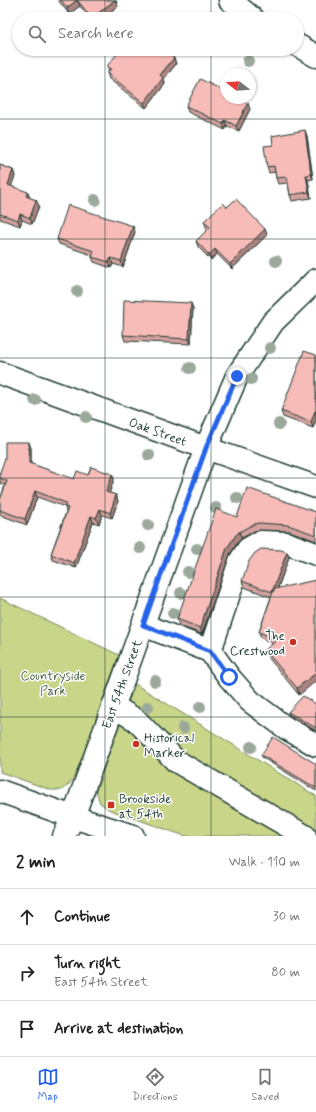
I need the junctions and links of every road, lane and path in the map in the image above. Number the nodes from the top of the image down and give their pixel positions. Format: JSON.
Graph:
{"nodes":[{"id":1,"x":230,"y":0,"type":"edge"},
{"id":2,"x":245,"y":12,"type":"edge"},
{"id":3,"x":304,"y":49,"type":"edge"},
{"id":4,"x":316,"y":56,"type":"edge"},
{"id":5,"x":316,"y":280,"type":"edge"},
{"id":6,"x":0,"y":373,"type":"edge"},
{"id":7,"x":206,"y":448,"type":"junction"},
{"id":8,"x":316,"y":487,"type":"edge"},
{"id":9,"x":316,"y":554,"type":"edge"},
{"id":10,"x":143,"y":625,"type":"junction"},
{"id":11,"x":210,"y":651,"type":"junction"},
{"id":12,"x":113,"y":706,"type":"junction"},
{"id":13,"x":316,"y":745,"type":"edge"},
{"id":14,"x":0,"y":791,"type":"edge"},
{"id":15,"x":70,"y":830,"type":"edge"},
{"id":16,"x":133,"y":836,"type":"edge"},
{"id":17,"x":305,"y":836,"type":"edge"}],
"edges":[{"from":1,"to":2,"type":"street"},
{"from":3,"to":4,"type":"street"},
{"from":5,"to":7,"type":"street","name":"East 54th Street"},
{"from":6,"to":7,"type":"street","name":"Oak Street"},
{"from":7,"to":8,"type":"street","name":"Oak Street"},
{"from":7,"to":10,"type":"street","name":"East 54th Street"},
{"from":9,"to":11,"type":"street"},
{"from":10,"to":11,"type":"street"},
{"from":10,"to":12,"type":"street","name":"East 54th Street"},
{"from":11,"to":13,"type":"street"},
{"from":12,"to":15,"type":"street","name":"East 54th Street"},
{"from":12,"to":17,"type":"street"},
{"from":14,"to":15,"type":"street"},
{"from":15,"to":16,"type":"street"}]}
